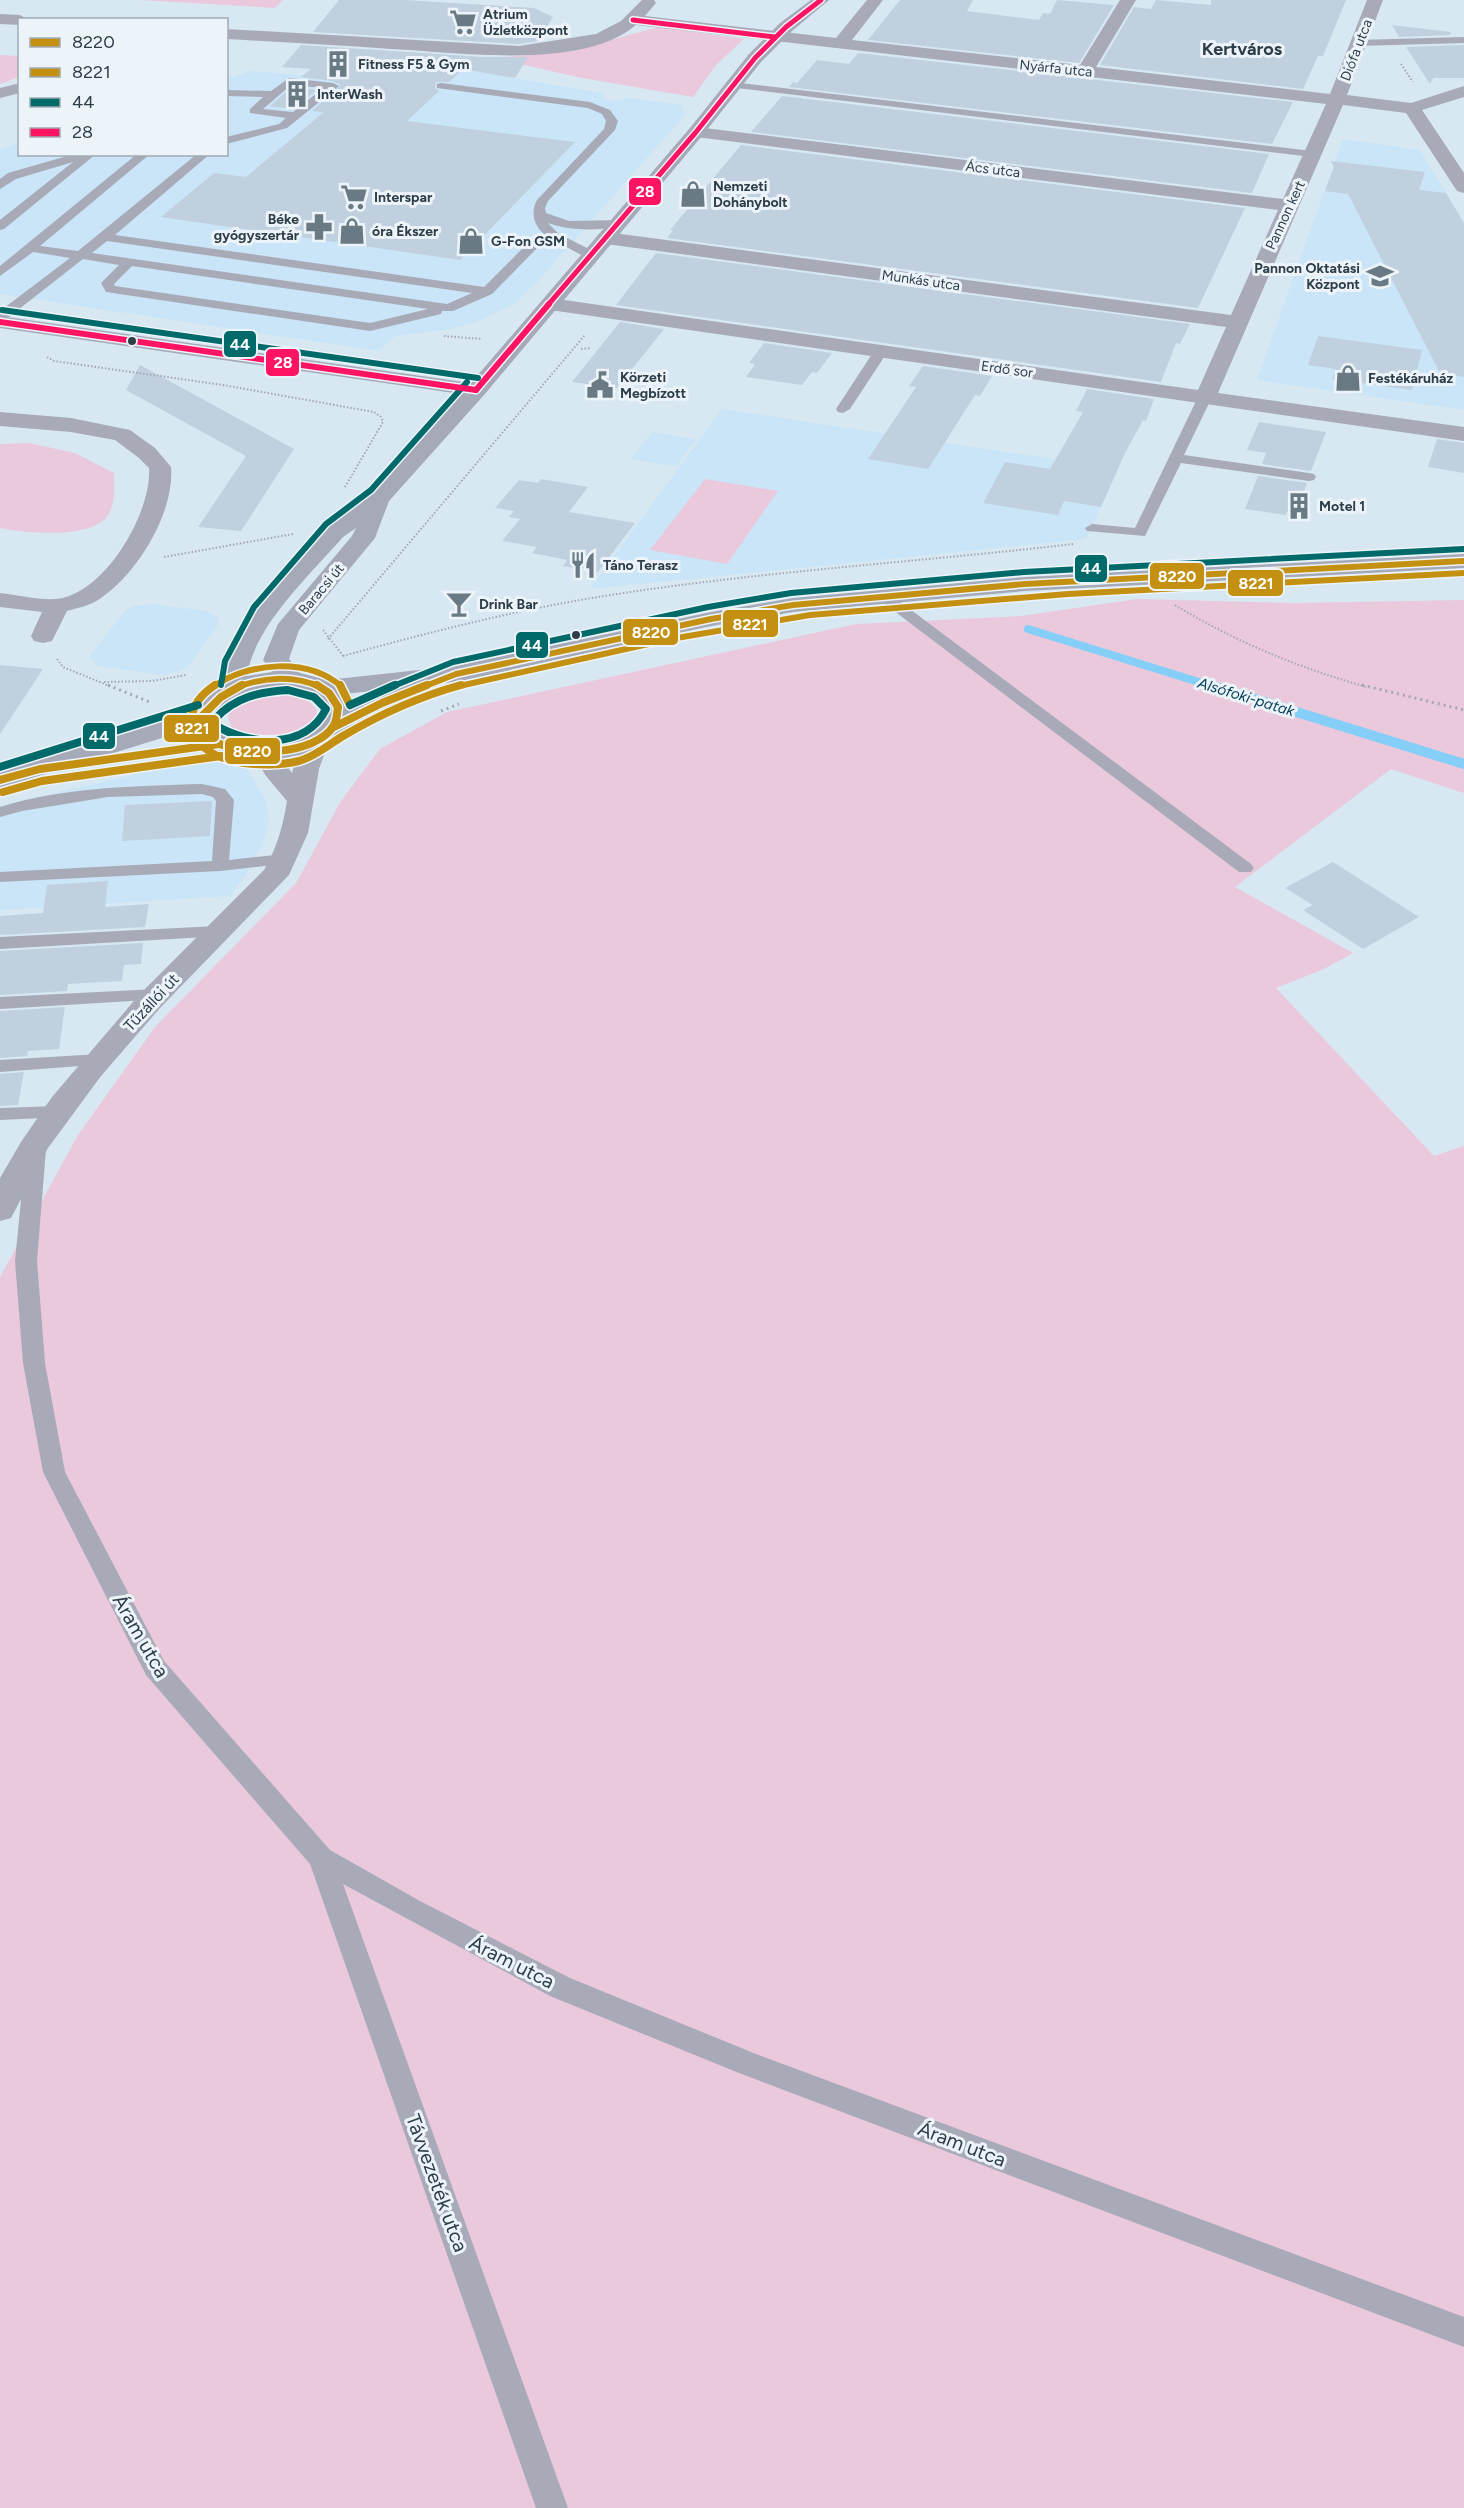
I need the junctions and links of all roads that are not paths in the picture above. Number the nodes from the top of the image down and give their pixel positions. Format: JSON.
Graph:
{"nodes":[{"id":1,"x":652,"y":0,"type":"edge"},
{"id":2,"x":821,"y":0,"type":"edge"},
{"id":3,"x":875,"y":0,"type":"edge"},
{"id":4,"x":1128,"y":0,"type":"edge"},
{"id":5,"x":1376,"y":0,"type":"edge"},
{"id":6,"x":0,"y":19,"type":"edge"},
{"id":7,"x":18,"y":20,"type":"edge"},
{"id":8,"x":633,"y":20,"type":"junction"},
{"id":9,"x":228,"y":34,"type":"edge"},
{"id":10,"x":775,"y":37,"type":"junction"},
{"id":11,"x":1464,"y":40,"type":"edge"},
{"id":12,"x":1358,"y":43,"type":"junction"},
{"id":13,"x":840,"y":44,"type":"junction"},
{"id":14,"x":1085,"y":71,"type":"junction"},
{"id":15,"x":732,"y":85,"type":"junction"},
{"id":16,"x":441,"y":86,"type":"dead end"},
{"id":17,"x":18,"y":88,"type":"edge"},
{"id":18,"x":1464,"y":91,"type":"edge"},
{"id":19,"x":0,"y":93,"type":"edge"},
{"id":20,"x":228,"y":93,"type":"edge"},
{"id":21,"x":274,"y":94,"type":"junction"},
{"id":22,"x":1337,"y":99,"type":"junction"},
{"id":23,"x":1412,"y":108,"type":"junction"},
{"id":24,"x":296,"y":117,"type":"junction"},
{"id":25,"x":696,"y":132,"type":"junction"},
{"id":26,"x":228,"y":141,"type":"edge"},
{"id":27,"x":1312,"y":154,"type":"junction"},
{"id":28,"x":79,"y":156,"type":"edge"},
{"id":29,"x":88,"y":156,"type":"edge"},
{"id":30,"x":143,"y":156,"type":"edge"},
{"id":31,"x":203,"y":156,"type":"edge"},
{"id":32,"x":0,"y":185,"type":"edge"},
{"id":33,"x":1464,"y":187,"type":"edge"},
{"id":34,"x":1291,"y":206,"type":"junction"},
{"id":35,"x":539,"y":215,"type":"junction"},
{"id":36,"x":0,"y":226,"type":"edge"},
{"id":37,"x":611,"y":231,"type":"junction"},
{"id":38,"x":105,"y":237,"type":"junction"},
{"id":39,"x":555,"y":237,"type":"junction"},
{"id":40,"x":30,"y":248,"type":"junction"},
{"id":41,"x":591,"y":255,"type":"junction"},
{"id":42,"x":81,"y":256,"type":"junction"},
{"id":43,"x":128,"y":263,"type":"junction"},
{"id":44,"x":0,"y":272,"type":"edge"},
{"id":45,"x":487,"y":291,"type":"junction"},
{"id":46,"x":550,"y":304,"type":"junction"},
{"id":47,"x":448,"y":308,"type":"junction"},
{"id":48,"x":0,"y":320,"type":"edge"},
{"id":49,"x":1237,"y":322,"type":"junction"},
{"id":50,"x":880,"y":351,"type":"junction"},
{"id":51,"x":476,"y":390,"type":"junction"},
{"id":52,"x":1205,"y":397,"type":"junction"},
{"id":53,"x":843,"y":409,"type":"dead end"},
{"id":54,"x":0,"y":419,"type":"edge"},
{"id":55,"x":1464,"y":434,"type":"edge"},
{"id":56,"x":1176,"y":458,"type":"junction"},
{"id":57,"x":1309,"y":477,"type":"dead end"},
{"id":58,"x":379,"y":499,"type":"junction"},
{"id":59,"x":1092,"y":528,"type":"dead end"},
{"id":60,"x":1464,"y":561,"type":"edge"},
{"id":61,"x":882,"y":595,"type":"junction"},
{"id":62,"x":0,"y":600,"type":"edge"},
{"id":63,"x":57,"y":606,"type":"junction"},
{"id":64,"x":43,"y":636,"type":"road end"},
{"id":65,"x":456,"y":674,"type":"junction"},
{"id":66,"x":291,"y":678,"type":"junction"},
{"id":67,"x":233,"y":687,"type":"junction"},
{"id":68,"x":324,"y":688,"type":"junction"},
{"id":69,"x":201,"y":716,"type":"junction"},
{"id":70,"x":325,"y":734,"type":"junction"},
{"id":71,"x":219,"y":744,"type":"junction"},
{"id":72,"x":265,"y":753,"type":"junction"},
{"id":73,"x":40,"y":769,"type":"junction"},
{"id":74,"x":0,"y":780,"type":"edge"},
{"id":75,"x":300,"y":799,"type":"junction"},
{"id":76,"x":0,"y":812,"type":"edge"},
{"id":77,"x":285,"y":859,"type":"junction"},
{"id":78,"x":220,"y":866,"type":"junction"},
{"id":79,"x":1245,"y":868,"type":"dead end"},
{"id":80,"x":0,"y":877,"type":"edge"},
{"id":81,"x":217,"y":932,"type":"junction"},
{"id":82,"x":0,"y":943,"type":"edge"},
{"id":83,"x":157,"y":995,"type":"junction"},
{"id":84,"x":0,"y":1003,"type":"edge"},
{"id":85,"x":100,"y":1060,"type":"junction"},
{"id":86,"x":0,"y":1066,"type":"edge"},
{"id":87,"x":58,"y":1112,"type":"junction"},
{"id":88,"x":0,"y":1114,"type":"edge"},
{"id":89,"x":36,"y":1143,"type":"junction"},
{"id":90,"x":0,"y":1210,"type":"edge"},
{"id":91,"x":321,"y":1858,"type":"junction"},
{"id":92,"x":1464,"y":2332,"type":"edge"},
{"id":93,"x":552,"y":2508,"type":"edge"}],
"edges":[{"from":1,"to":8,"type":"street"},
{"from":2,"to":10,"type":"street","name":"Baracsi út"},
{"from":3,"to":13,"type":"street"},
{"from":4,"to":14,"type":"street"},
{"from":5,"to":12,"type":"street","name":"Diófa utca"},
{"from":6,"to":7,"type":"street"},
{"from":8,"to":9,"type":"street"},
{"from":8,"to":10,"type":"street","name":"Nyárfa utca"},
{"from":10,"to":13,"type":"street","name":"Nyárfa utca"},
{"from":10,"to":15,"type":"street","name":"Baracsi út"},
{"from":11,"to":12,"type":"lane"},
{"from":12,"to":22,"type":"street","name":"Diófa utca"},
{"from":13,"to":14,"type":"street","name":"Nyárfa utca"},
{"from":14,"to":22,"type":"street","name":"Nyárfa utca"},
{"from":15,"to":25,"type":"street","name":"Baracsi út"},
{"from":15,"to":27,"type":"lane"},
{"from":16,"to":35,"type":"lane"},
{"from":17,"to":19,"type":"street"},
{"from":18,"to":23,"type":"street"},
{"from":20,"to":21,"type":"lane"},
{"from":21,"to":24,"type":"lane"},
{"from":21,"to":24,"type":"lane"},
{"from":22,"to":23,"type":"street","name":"Nyárfa utca"},
{"from":22,"to":27,"type":"street","name":"Pannon kert"},
{"from":23,"to":33,"type":"street"},
{"from":24,"to":26,"type":"lane"},
{"from":25,"to":34,"type":"street","name":"Ács utca"},
{"from":25,"to":37,"type":"street","name":"Baracsi út"},
{"from":27,"to":34,"type":"street","name":"Pannon kert"},
{"from":28,"to":32,"type":"lane"},
{"from":29,"to":36,"type":"lane"},
{"from":30,"to":40,"type":"lane"},
{"from":31,"to":38,"type":"lane"},
{"from":34,"to":49,"type":"street","name":"Pannon kert"},
{"from":35,"to":37,"type":"lane"},
{"from":35,"to":39,"type":"lane"},
{"from":37,"to":41,"type":"street","name":"Baracsi út"},
{"from":37,"to":49,"type":"street","name":"Munkás utca"},
{"from":38,"to":42,"type":"lane"},
{"from":38,"to":45,"type":"lane"},
{"from":39,"to":41,"type":"lane"},
{"from":39,"to":45,"type":"lane"},
{"from":40,"to":42,"type":"lane"},
{"from":40,"to":44,"type":"lane"},
{"from":41,"to":46,"type":"street","name":"Baracsi út"},
{"from":42,"to":43,"type":"lane"},
{"from":42,"to":48,"type":"lane"},
{"from":43,"to":47,"type":"lane"},
{"from":43,"to":47,"type":"lane"},
{"from":45,"to":47,"type":"lane"},
{"from":46,"to":50,"type":"street","name":"Erdő sor"},
{"from":46,"to":51,"type":"street","name":"Baracsi út"},
{"from":48,"to":51,"type":"street"},
{"from":49,"to":52,"type":"street","name":"Pannon kert"},
{"from":50,"to":52,"type":"street","name":"Erdő sor"},
{"from":50,"to":53,"type":"lane"},
{"from":51,"to":58,"type":"street","name":"Baracsi út"},
{"from":52,"to":55,"type":"street","name":"Erdő sor"},
{"from":52,"to":56,"type":"lane"},
{"from":54,"to":63,"type":"street"},
{"from":56,"to":57,"type":"lane"},
{"from":56,"to":59,"type":"lane"},
{"from":58,"to":66,"type":"street","name":"Baracsi út"},
{"from":58,"to":67,"type":"street","name":"Baracsi út"},
{"from":60,"to":61,"type":"street"},
{"from":61,"to":65,"type":"street"},
{"from":61,"to":79,"type":"lane"},
{"from":62,"to":63,"type":"street"},
{"from":63,"to":64,"type":"street"},
{"from":65,"to":68,"type":"street"},
{"from":65,"to":70,"type":"street"},
{"from":66,"to":67,"type":"street"},
{"from":66,"to":68,"type":"street"},
{"from":67,"to":69,"type":"street"},
{"from":68,"to":70,"type":"street"},
{"from":69,"to":71,"type":"street"},
{"from":69,"to":73,"type":"street"},
{"from":70,"to":72,"type":"street"},
{"from":70,"to":75,"type":"street","name":"Tűzállói út"},
{"from":71,"to":72,"type":"street"},
{"from":71,"to":73,"type":"street"},
{"from":72,"to":75,"type":"street"},
{"from":73,"to":74,"type":"street"},
{"from":75,"to":77,"type":"street","name":"Tűzállói út"},
{"from":76,"to":78,"type":"lane"},
{"from":77,"to":78,"type":"lane"},
{"from":77,"to":81,"type":"street","name":"Tűzállói út"},
{"from":78,"to":80,"type":"lane"},
{"from":81,"to":82,"type":"lane"},
{"from":81,"to":83,"type":"street","name":"Tűzállói út"},
{"from":83,"to":84,"type":"lane"},
{"from":83,"to":85,"type":"street","name":"Tűzállói út"},
{"from":85,"to":86,"type":"lane"},
{"from":85,"to":87,"type":"street","name":"Tűzállói út"},
{"from":87,"to":88,"type":"lane"},
{"from":87,"to":89,"type":"street","name":"Tűzállói út"},
{"from":89,"to":90,"type":"street","name":"Tűzállói út"},
{"from":89,"to":91,"type":"lane","name":"Áram utca"},
{"from":91,"to":92,"type":"lane","name":"Áram utca"},
{"from":91,"to":93,"type":"lane","name":"Távvezeték utca"}]}
